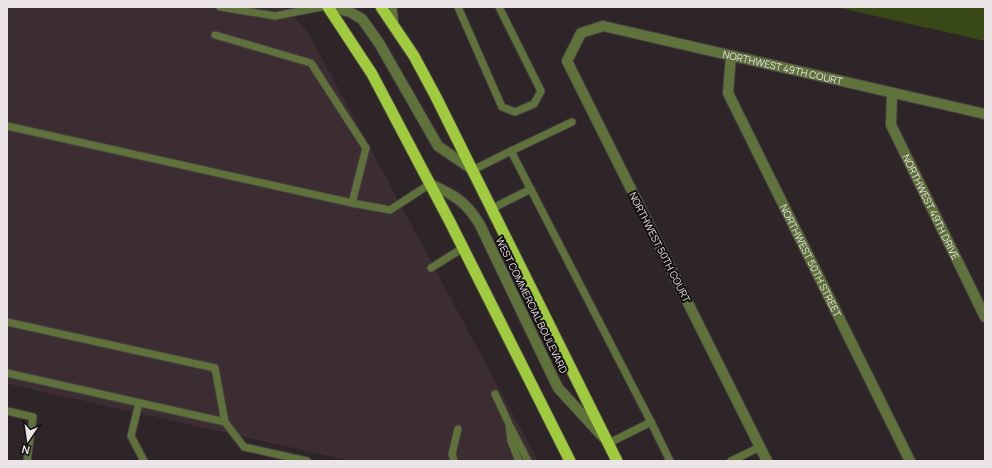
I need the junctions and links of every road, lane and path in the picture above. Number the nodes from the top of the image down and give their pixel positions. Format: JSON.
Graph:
{"nodes":[{"id":1,"x":220,"y":7,"type":"edge"},
{"id":2,"x":321,"y":7,"type":"edge"},
{"id":3,"x":328,"y":7,"type":"edge"},
{"id":4,"x":331,"y":7,"type":"edge"},
{"id":5,"x":381,"y":7,"type":"edge"},
{"id":6,"x":393,"y":7,"type":"edge"},
{"id":7,"x":458,"y":7,"type":"edge"},
{"id":8,"x":499,"y":7,"type":"edge"},
{"id":9,"x":395,"y":27,"type":"junction"},
{"id":10,"x":581,"y":33,"type":"joint"},
{"id":11,"x":215,"y":35,"type":"dead end"},
{"id":12,"x":731,"y":56,"type":"junction"},
{"id":13,"x":892,"y":92,"type":"junction"},
{"id":14,"x":985,"y":114,"type":"edge"},
{"id":15,"x":572,"y":122,"type":"dead end"},
{"id":16,"x":7,"y":126,"type":"edge"},
{"id":17,"x":511,"y":151,"type":"junction"},
{"id":18,"x":473,"y":170,"type":"junction"},
{"id":19,"x":430,"y":184,"type":"junction"},
{"id":20,"x":531,"y":190,"type":"junction"},
{"id":21,"x":352,"y":203,"type":"junction"},
{"id":22,"x":493,"y":208,"type":"junction"},
{"id":23,"x":463,"y":248,"type":"junction"},
{"id":24,"x":431,"y":268,"type":"dead end"},
{"id":25,"x":985,"y":317,"type":"edge"},
{"id":26,"x":7,"y":322,"type":"edge"},
{"id":27,"x":7,"y":373,"type":"edge"},
{"id":28,"x":495,"y":394,"type":"dead end"},
{"id":29,"x":139,"y":403,"type":"junction"},
{"id":30,"x":7,"y":411,"type":"edge"},
{"id":31,"x":225,"y":422,"type":"junction"},
{"id":32,"x":651,"y":422,"type":"junction"},
{"id":33,"x":509,"y":424,"type":"junction"},
{"id":34,"x":458,"y":429,"type":"dead end"},
{"id":35,"x":609,"y":443,"type":"junction"},
{"id":36,"x":760,"y":447,"type":"junction"},
{"id":37,"x":27,"y":461,"type":"edge"},
{"id":38,"x":144,"y":461,"type":"edge"},
{"id":39,"x":308,"y":461,"type":"edge"},
{"id":40,"x":454,"y":461,"type":"edge"},
{"id":41,"x":519,"y":461,"type":"edge"},
{"id":42,"x":528,"y":461,"type":"edge"},
{"id":43,"x":570,"y":461,"type":"edge"},
{"id":44,"x":617,"y":461,"type":"edge"},
{"id":45,"x":670,"y":461,"type":"edge"},
{"id":46,"x":731,"y":461,"type":"edge"},
{"id":47,"x":767,"y":461,"type":"edge"},
{"id":48,"x":910,"y":461,"type":"edge"}],
"edges":[{"from":1,"to":2,"type":"lane"},
{"from":3,"to":19,"type":"highway"},
{"from":4,"to":18,"type":"street","name":"WEST COMMERCIAL BOULEVARD"},
{"from":5,"to":9,"type":"highway","name":"WEST COMMERCIAL BOULEVARD"},
{"from":6,"to":9,"type":"lane"},
{"from":7,"to":8,"type":"lane"},
{"from":9,"to":18,"type":"highway","name":"WEST COMMERCIAL BOULEVARD"},
{"from":10,"to":12,"type":"street","name":"NORTHWEST 49TH COURT"},
{"from":10,"to":36,"type":"street","name":"NORTHWEST 50TH COURT"},
{"from":11,"to":21,"type":"lane"},
{"from":12,"to":13,"type":"street","name":"NORTHWEST 49TH COURT"},
{"from":12,"to":48,"type":"street","name":"NORTHWEST 50TH STREET"},
{"from":13,"to":14,"type":"street","name":"NORTHWEST 49TH COURT"},
{"from":13,"to":25,"type":"street","name":"NORTHWEST 49TH DRIVE"},
{"from":15,"to":17,"type":"lane"},
{"from":16,"to":21,"type":"lane"},
{"from":17,"to":18,"type":"lane"},
{"from":17,"to":20,"type":"lane"},
{"from":18,"to":22,"type":"highway","name":"WEST COMMERCIAL BOULEVARD"},
{"from":19,"to":21,"type":"lane"},
{"from":19,"to":23,"type":"highway"},
{"from":19,"to":35,"type":"street","name":"WEST COMMERCIAL BOULEVARD"},
{"from":20,"to":22,"type":"lane"},
{"from":20,"to":32,"type":"lane"},
{"from":22,"to":35,"type":"highway","name":"WEST COMMERCIAL BOULEVARD"},
{"from":23,"to":24,"type":"lane"},
{"from":23,"to":43,"type":"highway"},
{"from":26,"to":31,"type":"lane"},
{"from":27,"to":29,"type":"lane"},
{"from":28,"to":33,"type":"lane"},
{"from":29,"to":31,"type":"lane"},
{"from":29,"to":38,"type":"lane"},
{"from":30,"to":37,"type":"lane"},
{"from":31,"to":39,"type":"lane"},
{"from":32,"to":35,"type":"lane"},
{"from":32,"to":45,"type":"lane"},
{"from":33,"to":41,"type":"lane"},
{"from":33,"to":42,"type":"lane"},
{"from":34,"to":40,"type":"lane"},
{"from":35,"to":44,"type":"highway","name":"WEST COMMERCIAL BOULEVARD"},
{"from":36,"to":46,"type":"lane"},
{"from":36,"to":47,"type":"street","name":"NORTHWEST 50TH COURT"}]}
